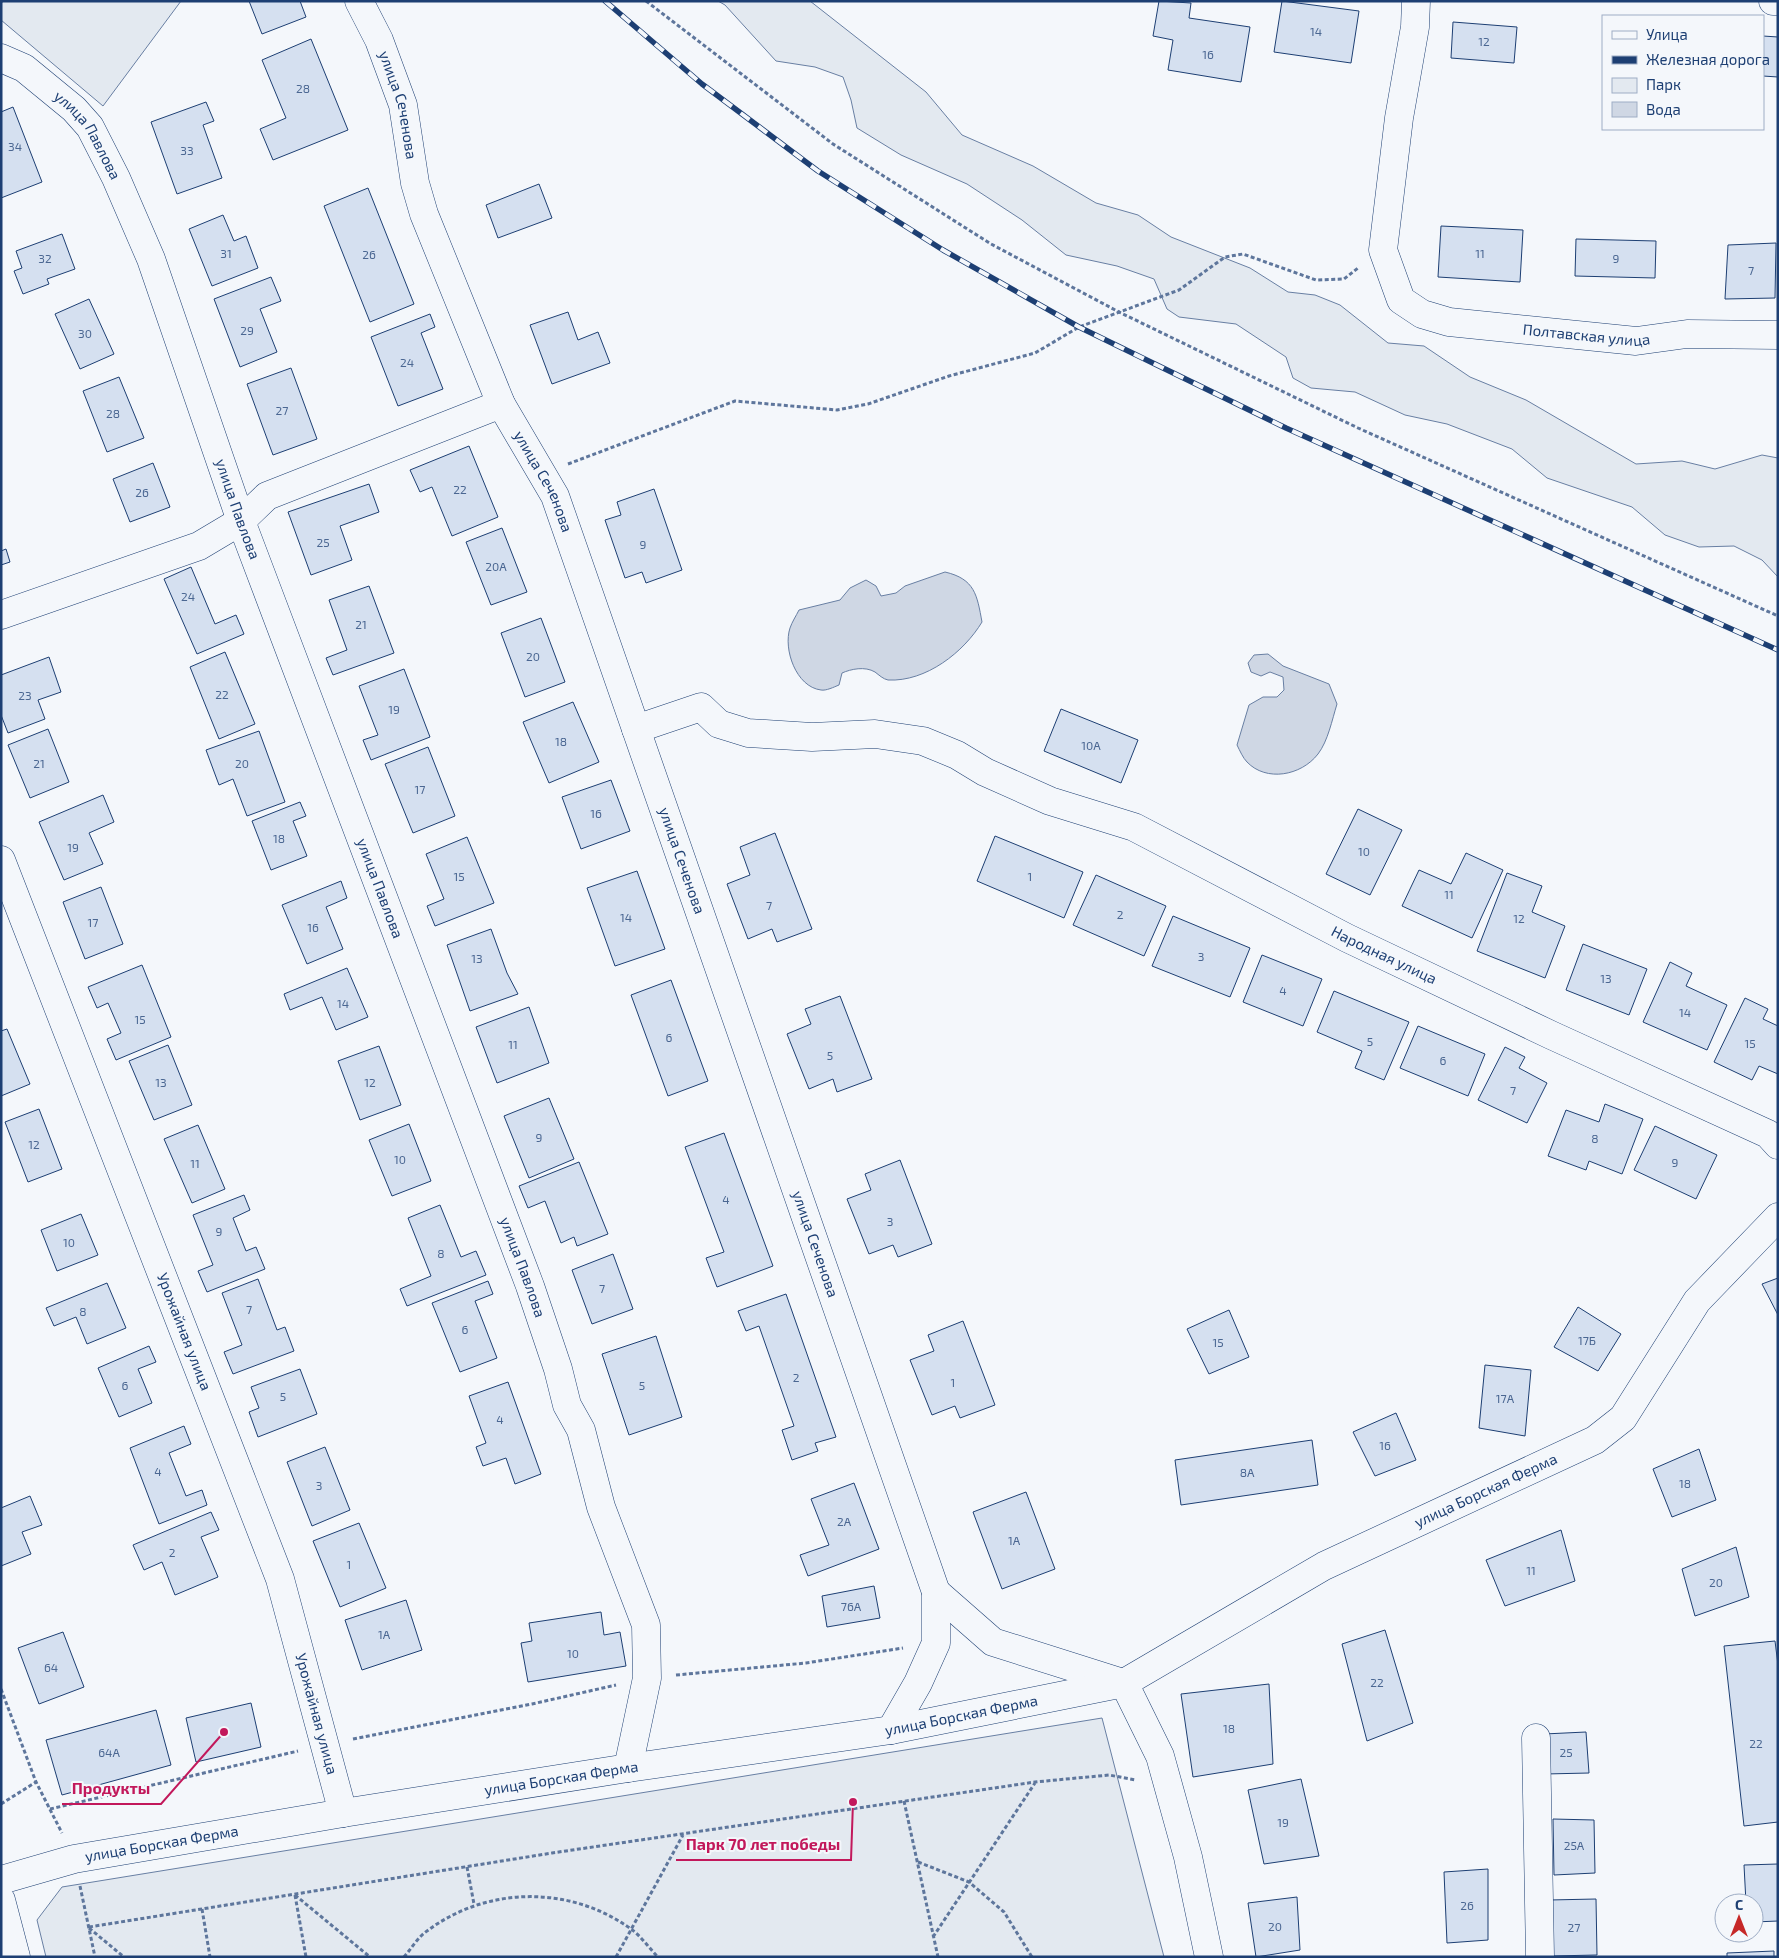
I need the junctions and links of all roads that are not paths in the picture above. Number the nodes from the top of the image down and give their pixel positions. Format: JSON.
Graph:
{"nodes":[{"id":1,"x":359,"y":1,"type":"edge"},
{"id":2,"x":1416,"y":1,"type":"edge"},
{"id":3,"x":1772,"y":1,"type":"edge"},
{"id":4,"x":1778,"y":2,"type":"edge"},
{"id":5,"x":1,"y":58,"type":"edge"},
{"id":6,"x":1778,"y":335,"type":"edge"},
{"id":7,"x":501,"y":404,"type":"junction"},
{"id":8,"x":241,"y":521,"type":"junction"},
{"id":9,"x":1,"y":615,"type":"edge"},
{"id":10,"x":636,"y":729,"type":"junction"},
{"id":11,"x":1,"y":860,"type":"edge"},
{"id":12,"x":1778,"y":1145,"type":"edge"},
{"id":13,"x":1778,"y":1217,"type":"edge"},
{"id":14,"x":936,"y":1592,"type":"junction"},
{"id":15,"x":1124,"y":1683,"type":"junction"},
{"id":16,"x":891,"y":1730,"type":"junction"},
{"id":17,"x":1536,"y":1738,"type":"dead end"},
{"id":18,"x":628,"y":1768,"type":"junction"},
{"id":19,"x":342,"y":1813,"type":"junction"},
{"id":20,"x":1,"y":1880,"type":"edge"},
{"id":21,"x":1,"y":1900,"type":"edge"},
{"id":22,"x":16,"y":1957,"type":"edge"},
{"id":23,"x":1209,"y":1957,"type":"edge"},
{"id":24,"x":1540,"y":1957,"type":"edge"}],
"edges":[{"from":1,"to":7,"type":"street","name":"улица Сеченова"},
{"from":2,"to":6,"type":"street","name":"Полтавская улица"},
{"from":3,"to":4,"type":"street"},
{"from":5,"to":8,"type":"street","name":"улица Павлова"},
{"from":7,"to":8,"type":"street"},
{"from":7,"to":10,"type":"street","name":"улица Сеченова"},
{"from":8,"to":9,"type":"street"},
{"from":8,"to":18,"type":"street","name":"улица Павлова"},
{"from":10,"to":12,"type":"street","name":"Народная улица"},
{"from":10,"to":14,"type":"street","name":"улица Сеченова"},
{"from":11,"to":19,"type":"street","name":"Урожайная улица"},
{"from":13,"to":15,"type":"street","name":"улица Борская Ферма"},
{"from":14,"to":15,"type":"street"},
{"from":14,"to":16,"type":"street","name":"улица Сеченова"},
{"from":15,"to":16,"type":"street","name":"улица Борская Ферма"},
{"from":15,"to":23,"type":"street"},
{"from":16,"to":18,"type":"street","name":"улица Борская Ферма"},
{"from":17,"to":24,"type":"street"},
{"from":18,"to":19,"type":"street","name":"улица Борская Ферма"},
{"from":19,"to":20,"type":"street","name":"улица Борская Ферма"},
{"from":21,"to":22,"type":"street"}]}
